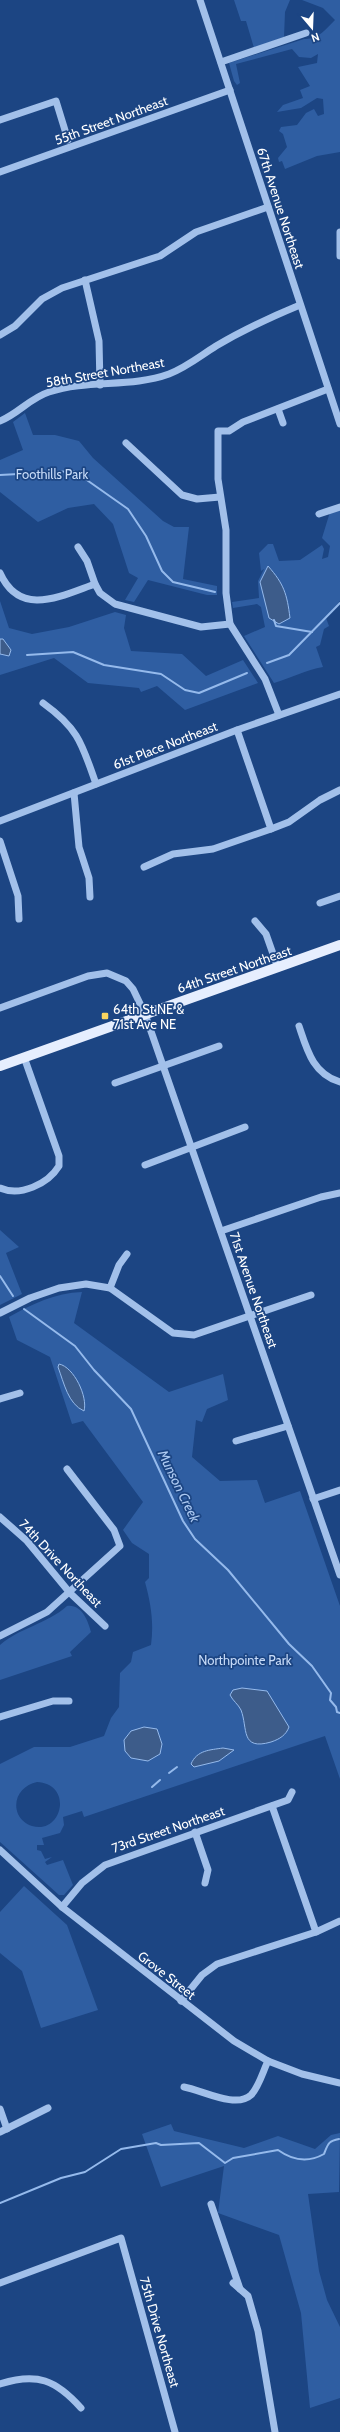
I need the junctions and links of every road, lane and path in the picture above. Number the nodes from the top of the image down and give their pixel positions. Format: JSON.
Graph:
{"nodes":[{"id":1,"x":200,"y":0,"type":"edge"},
{"id":2,"x":306,"y":33,"type":"dead end"},
{"id":3,"x":221,"y":62,"type":"junction"},
{"id":4,"x":230,"y":90,"type":"junction"},
{"id":5,"x":0,"y":120,"type":"edge"},
{"id":6,"x":68,"y":140,"type":"dead end"},
{"id":7,"x":0,"y":172,"type":"edge"},
{"id":8,"x":268,"y":207,"type":"junction"},
{"id":9,"x":340,"y":232,"type":"edge"},
{"id":10,"x":340,"y":256,"type":"edge"},
{"id":11,"x":85,"y":280,"type":"junction"},
{"id":12,"x":300,"y":305,"type":"junction"},
{"id":13,"x":0,"y":335,"type":"edge"},
{"id":14,"x":100,"y":385,"type":"junction"},
{"id":15,"x":328,"y":389,"type":"junction"},
{"id":16,"x":278,"y":409,"type":"junction"},
{"id":17,"x":0,"y":421,"type":"edge"},
{"id":18,"x":283,"y":424,"type":"dead end"},
{"id":19,"x":340,"y":424,"type":"edge"},
{"id":20,"x":126,"y":443,"type":"dead end"},
{"id":21,"x":220,"y":497,"type":"junction"},
{"id":22,"x":340,"y":507,"type":"edge"},
{"id":23,"x":319,"y":514,"type":"dead end"},
{"id":24,"x":78,"y":547,"type":"dead end"},
{"id":25,"x":0,"y":573,"type":"edge"},
{"id":26,"x":94,"y":584,"type":"junction"},
{"id":27,"x":230,"y":624,"type":"junction"},
{"id":28,"x":340,"y":694,"type":"edge"},
{"id":29,"x":43,"y":703,"type":"dead end"},
{"id":30,"x":279,"y":715,"type":"junction"},
{"id":31,"x":237,"y":730,"type":"junction"},
{"id":32,"x":96,"y":784,"type":"junction"},
{"id":33,"x":340,"y":790,"type":"edge"},
{"id":34,"x":74,"y":793,"type":"junction"},
{"id":35,"x":0,"y":821,"type":"edge"},
{"id":36,"x":271,"y":829,"type":"junction"},
{"id":37,"x":0,"y":841,"type":"edge"},
{"id":38,"x":144,"y":867,"type":"dead end"},
{"id":39,"x":340,"y":896,"type":"edge"},
{"id":40,"x":90,"y":897,"type":"dead end"},
{"id":41,"x":320,"y":903,"type":"dead end"},
{"id":42,"x":19,"y":919,"type":"dead end"},
{"id":43,"x":255,"y":921,"type":"dead end"},
{"id":44,"x":340,"y":945,"type":"edge"},
{"id":45,"x":278,"y":968,"type":"junction"},
{"id":46,"x":0,"y":1008,"type":"edge"},
{"id":47,"x":145,"y":1014,"type":"junction"},
{"id":48,"x":299,"y":1026,"type":"dead end"},
{"id":49,"x":218,"y":1046,"type":"dead end"},
{"id":50,"x":24,"y":1057,"type":"junction"},
{"id":51,"x":163,"y":1065,"type":"junction"},
{"id":52,"x":0,"y":1066,"type":"edge"},
{"id":53,"x":340,"y":1082,"type":"edge"},
{"id":54,"x":115,"y":1083,"type":"dead end"},
{"id":55,"x":245,"y":1127,"type":"dead end"},
{"id":56,"x":191,"y":1147,"type":"junction"},
{"id":57,"x":145,"y":1165,"type":"dead end"},
{"id":58,"x":0,"y":1188,"type":"edge"},
{"id":59,"x":340,"y":1193,"type":"edge"},
{"id":60,"x":220,"y":1232,"type":"junction"},
{"id":61,"x":127,"y":1254,"type":"dead end"},
{"id":62,"x":110,"y":1288,"type":"junction"},
{"id":63,"x":311,"y":1295,"type":"dead end"},
{"id":64,"x":0,"y":1313,"type":"edge"},
{"id":65,"x":250,"y":1316,"type":"junction"},
{"id":66,"x":20,"y":1393,"type":"dead end"},
{"id":67,"x":0,"y":1399,"type":"edge"},
{"id":68,"x":288,"y":1426,"type":"junction"},
{"id":69,"x":236,"y":1441,"type":"dead end"},
{"id":70,"x":67,"y":1468,"type":"dead end"},
{"id":71,"x":340,"y":1490,"type":"edge"},
{"id":72,"x":314,"y":1499,"type":"junction"},
{"id":73,"x":0,"y":1517,"type":"edge"},
{"id":74,"x":340,"y":1575,"type":"edge"},
{"id":75,"x":70,"y":1593,"type":"junction"},
{"id":76,"x":105,"y":1626,"type":"dead end"},
{"id":77,"x":1,"y":1632,"type":"edge"},
{"id":78,"x":69,"y":1701,"type":"dead end"},
{"id":79,"x":0,"y":1717,"type":"edge"},
{"id":80,"x":292,"y":1792,"type":"dead end"},
{"id":81,"x":272,"y":1806,"type":"junction"},
{"id":82,"x":195,"y":1832,"type":"junction"},
{"id":83,"x":0,"y":1850,"type":"edge"},
{"id":84,"x":206,"y":1883,"type":"dead end"},
{"id":85,"x":62,"y":1907,"type":"junction"},
{"id":86,"x":340,"y":1921,"type":"edge"},
{"id":87,"x":316,"y":1932,"type":"junction"},
{"id":88,"x":181,"y":2001,"type":"junction"},
{"id":89,"x":268,"y":2061,"type":"junction"},
{"id":90,"x":340,"y":2083,"type":"edge"},
{"id":91,"x":184,"y":2087,"type":"dead end"},
{"id":92,"x":48,"y":2108,"type":"dead end"},
{"id":93,"x":0,"y":2110,"type":"edge"},
{"id":94,"x":7,"y":2129,"type":"junction"},
{"id":95,"x":0,"y":2132,"type":"edge"},
{"id":96,"x":211,"y":2204,"type":"dead end"},
{"id":97,"x":0,"y":2283,"type":"edge"},
{"id":98,"x":233,"y":2283,"type":"dead end"},
{"id":99,"x":240,"y":2289,"type":"junction"},
{"id":100,"x":0,"y":2384,"type":"edge"},
{"id":101,"x":81,"y":2408,"type":"dead end"},
{"id":102,"x":175,"y":2432,"type":"edge"},
{"id":103,"x":274,"y":2432,"type":"edge"}],
"edges":[{"from":1,"to":3,"type":"street","name":"67th Avenue Northeast"},
{"from":2,"to":3,"type":"street"},
{"from":3,"to":4,"type":"street","name":"67th Avenue Northeast"},
{"from":4,"to":7,"type":"street","name":"55th Street Northeast"},
{"from":4,"to":8,"type":"street","name":"67th Avenue Northeast"},
{"from":5,"to":6,"type":"street"},
{"from":8,"to":11,"type":"street"},
{"from":8,"to":12,"type":"street","name":"67th Avenue Northeast"},
{"from":9,"to":10,"type":"street"},
{"from":11,"to":13,"type":"street"},
{"from":11,"to":14,"type":"street"},
{"from":12,"to":14,"type":"street","name":"58th Street Northeast"},
{"from":12,"to":15,"type":"street","name":"67th Avenue Northeast"},
{"from":14,"to":17,"type":"street","name":"58th Street Northeast"},
{"from":15,"to":16,"type":"street"},
{"from":15,"to":19,"type":"street","name":"67th Avenue Northeast"},
{"from":16,"to":18,"type":"street"},
{"from":16,"to":21,"type":"street"},
{"from":20,"to":21,"type":"street"},
{"from":21,"to":27,"type":"street"},
{"from":22,"to":23,"type":"street"},
{"from":24,"to":26,"type":"street"},
{"from":25,"to":26,"type":"street"},
{"from":26,"to":27,"type":"street"},
{"from":27,"to":30,"type":"street"},
{"from":28,"to":30,"type":"street","name":"61st Place Northeast"},
{"from":29,"to":32,"type":"street"},
{"from":30,"to":31,"type":"street","name":"61st Place Northeast"},
{"from":31,"to":32,"type":"street","name":"61st Place Northeast"},
{"from":31,"to":36,"type":"street"},
{"from":32,"to":34,"type":"street","name":"61st Place Northeast"},
{"from":33,"to":36,"type":"street"},
{"from":34,"to":35,"type":"street","name":"61st Place Northeast"},
{"from":34,"to":40,"type":"street"},
{"from":36,"to":38,"type":"street"},
{"from":37,"to":42,"type":"street"},
{"from":39,"to":41,"type":"street"},
{"from":43,"to":45,"type":"street"},
{"from":44,"to":45,"type":"main road","name":"64th Street Northeast"},
{"from":45,"to":47,"type":"main road","name":"64th Street Northeast"},
{"from":46,"to":47,"type":"street","name":"71st Avenue Northeast"},
{"from":47,"to":50,"type":"main road","name":"64th Street Northeast"},
{"from":47,"to":51,"type":"street","name":"71st Avenue Northeast"},
{"from":48,"to":53,"type":"street"},
{"from":49,"to":51,"type":"street"},
{"from":50,"to":52,"type":"main road","name":"64th Street Northeast"},
{"from":50,"to":58,"type":"street"},
{"from":51,"to":54,"type":"street"},
{"from":51,"to":56,"type":"street","name":"71st Avenue Northeast"},
{"from":55,"to":56,"type":"street"},
{"from":56,"to":57,"type":"street"},
{"from":56,"to":60,"type":"street","name":"71st Avenue Northeast"},
{"from":59,"to":60,"type":"street"},
{"from":60,"to":65,"type":"street","name":"71st Avenue Northeast"},
{"from":61,"to":62,"type":"street"},
{"from":62,"to":64,"type":"street"},
{"from":62,"to":65,"type":"street"},
{"from":63,"to":65,"type":"street"},
{"from":65,"to":68,"type":"street","name":"71st Avenue Northeast"},
{"from":66,"to":67,"type":"street"},
{"from":68,"to":69,"type":"street"},
{"from":68,"to":72,"type":"street","name":"71st Avenue Northeast"},
{"from":70,"to":75,"type":"street"},
{"from":71,"to":72,"type":"street"},
{"from":72,"to":74,"type":"street","name":"71st Avenue Northeast"},
{"from":73,"to":75,"type":"street","name":"74th Drive Northeast"},
{"from":75,"to":76,"type":"street","name":"74th Drive Northeast"},
{"from":75,"to":77,"type":"street"},
{"from":78,"to":79,"type":"street"},
{"from":80,"to":81,"type":"street","name":"73rd Street Northeast"},
{"from":81,"to":82,"type":"street","name":"73rd Street Northeast"},
{"from":81,"to":87,"type":"street"},
{"from":82,"to":84,"type":"street"},
{"from":82,"to":85,"type":"street","name":"73rd Street Northeast"},
{"from":83,"to":85,"type":"street","name":"Grove Street"},
{"from":85,"to":88,"type":"street","name":"Grove Street"},
{"from":86,"to":87,"type":"street"},
{"from":87,"to":88,"type":"street"},
{"from":88,"to":89,"type":"street","name":"Grove Street"},
{"from":89,"to":90,"type":"street","name":"Grove Street"},
{"from":89,"to":91,"type":"street"},
{"from":92,"to":94,"type":"street"},
{"from":93,"to":94,"type":"street"},
{"from":94,"to":95,"type":"street"},
{"from":96,"to":99,"type":"street"},
{"from":97,"to":102,"type":"street","name":"75th Drive Northeast"},
{"from":98,"to":99,"type":"street"},
{"from":99,"to":103,"type":"street"},
{"from":100,"to":101,"type":"street"}]}
